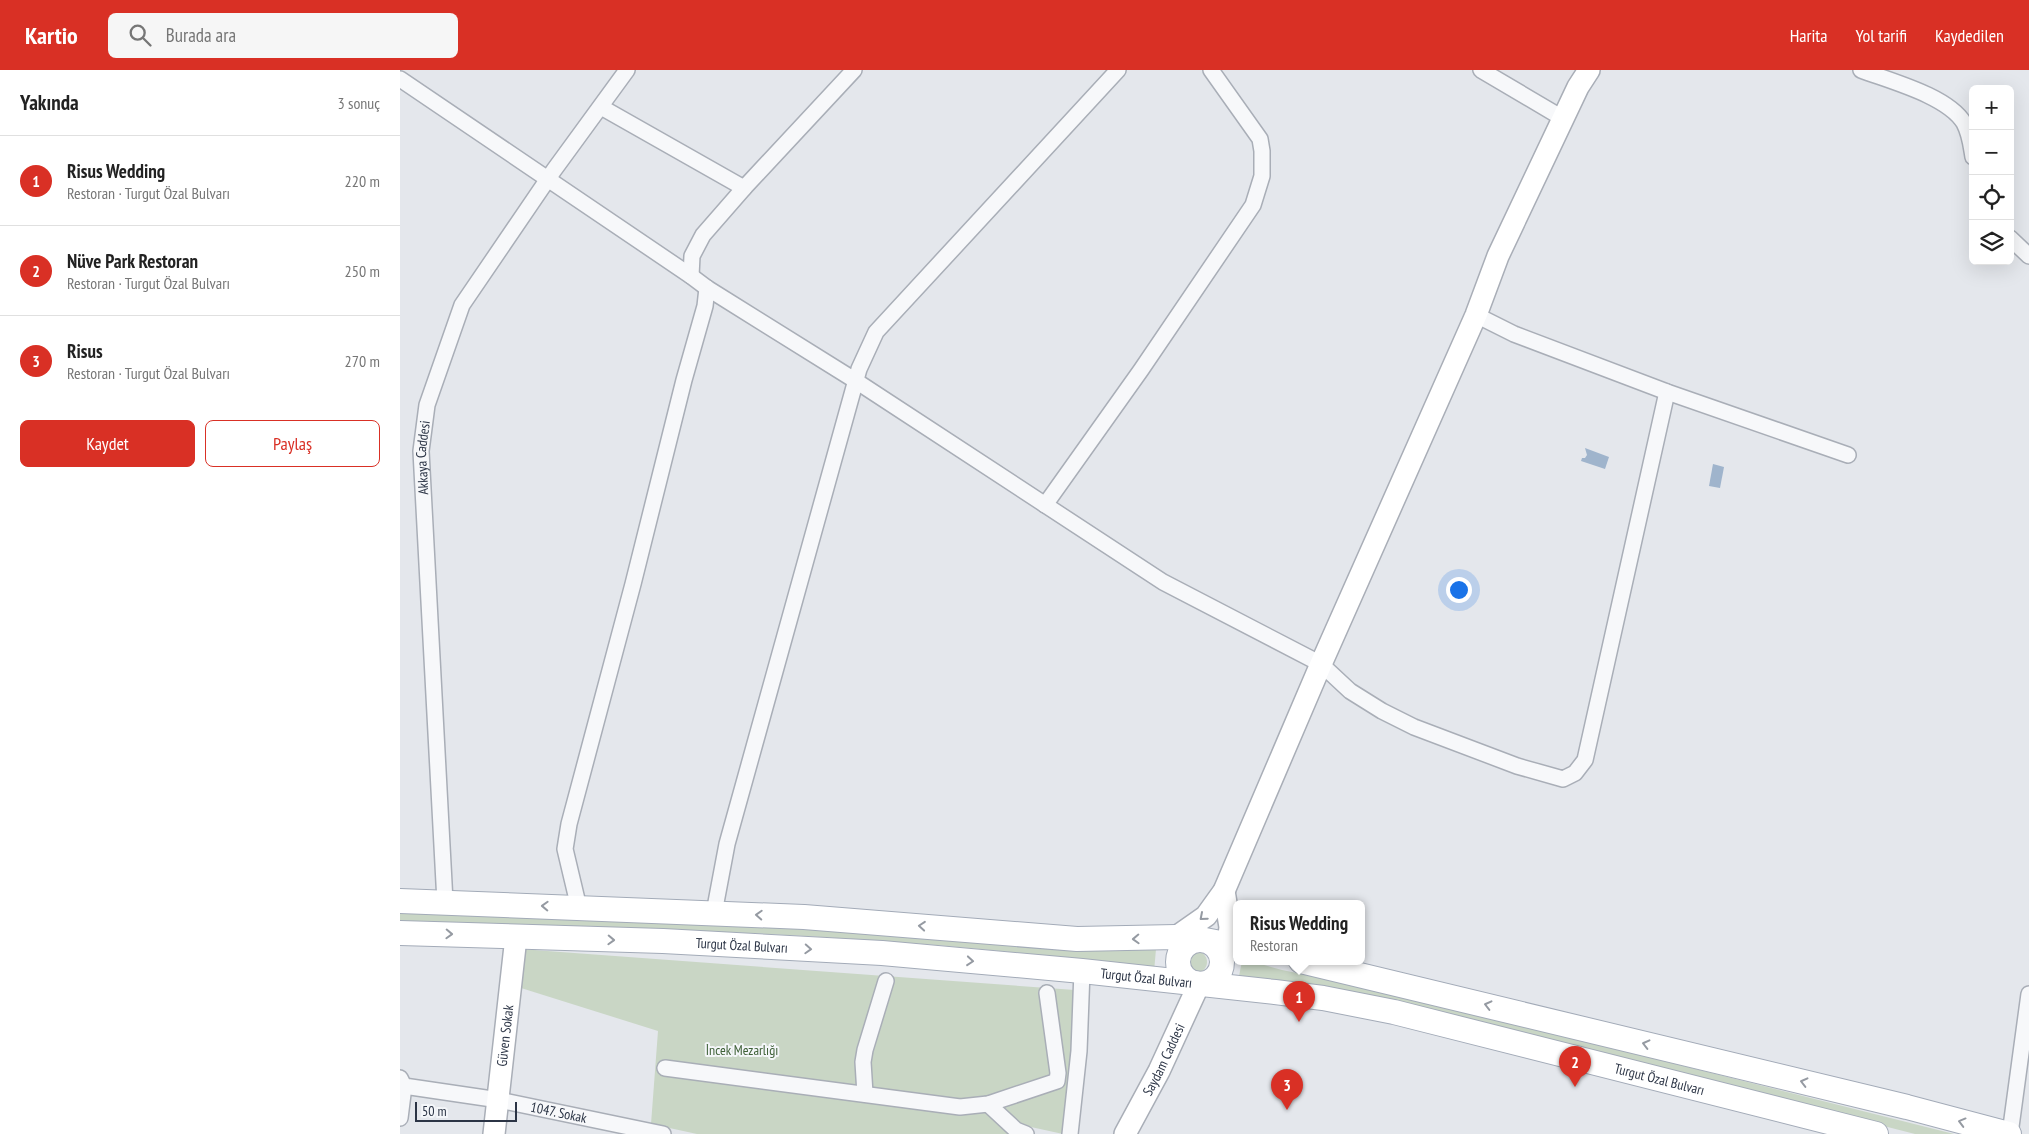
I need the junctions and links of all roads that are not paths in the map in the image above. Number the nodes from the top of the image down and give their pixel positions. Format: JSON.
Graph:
{"nodes":[{"id":1,"x":627,"y":70,"type":"edge"},
{"id":2,"x":854,"y":70,"type":"edge"},
{"id":3,"x":1118,"y":70,"type":"edge"},
{"id":4,"x":1211,"y":70,"type":"edge"},
{"id":5,"x":1481,"y":70,"type":"edge"},
{"id":6,"x":1589,"y":70,"type":"edge"},
{"id":7,"x":1861,"y":70,"type":"edge"},
{"id":8,"x":400,"y":79,"type":"edge"},
{"id":9,"x":601,"y":107,"type":"junction"},
{"id":10,"x":1564,"y":118,"type":"junction"},
{"id":11,"x":1969,"y":133,"type":"edge"},
{"id":12,"x":548,"y":178,"type":"junction"},
{"id":13,"x":744,"y":188,"type":"junction"},
{"id":14,"x":2014,"y":242,"type":"edge"},
{"id":15,"x":2029,"y":256,"type":"edge"},
{"id":16,"x":691,"y":276,"type":"junction"},
{"id":17,"x":707,"y":288,"type":"junction"},
{"id":18,"x":1476,"y":315,"type":"junction"},
{"id":19,"x":856,"y":381,"type":"junction"},
{"id":20,"x":1667,"y":392,"type":"junction"},
{"id":21,"x":1848,"y":455,"type":"dead end"},
{"id":22,"x":1045,"y":505,"type":"junction"},
{"id":23,"x":1320,"y":664,"type":"junction"},
{"id":24,"x":1224,"y":891,"type":"junction"},
{"id":25,"x":400,"y":901,"type":"edge"},
{"id":26,"x":445,"y":902,"type":"junction"},
{"id":27,"x":579,"y":908,"type":"junction"},
{"id":28,"x":714,"y":913,"type":"junction"},
{"id":29,"x":400,"y":933,"type":"edge"},
{"id":30,"x":516,"y":937,"type":"junction"},
{"id":31,"x":1176,"y":937,"type":"junction"},
{"id":32,"x":1205,"y":940,"type":"junction"},
{"id":33,"x":1232,"y":945,"type":"edge"},
{"id":34,"x":1318,"y":965,"type":"edge"},
{"id":35,"x":1082,"y":971,"type":"junction"},
{"id":36,"x":886,"y":981,"type":"dead end"},
{"id":37,"x":1199,"y":984,"type":"junction"},
{"id":38,"x":1047,"y":993,"type":"dead end"},
{"id":39,"x":2029,"y":994,"type":"edge"},
{"id":40,"x":665,"y":1068,"type":"dead end"},
{"id":41,"x":402,"y":1082,"type":"edge"},
{"id":42,"x":865,"y":1094,"type":"junction"},
{"id":43,"x":499,"y":1100,"type":"junction"},
{"id":44,"x":988,"y":1104,"type":"junction"},
{"id":45,"x":400,"y":1118,"type":"edge"},
{"id":46,"x":623,"y":1130,"type":"edge"},
{"id":47,"x":494,"y":1134,"type":"edge"},
{"id":48,"x":663,"y":1134,"type":"edge"},
{"id":49,"x":1026,"y":1134,"type":"edge"},
{"id":50,"x":1070,"y":1134,"type":"edge"},
{"id":51,"x":1125,"y":1134,"type":"edge"},
{"id":52,"x":1876,"y":1134,"type":"edge"},
{"id":53,"x":2010,"y":1134,"type":"edge"}],
"edges":[{"from":1,"to":9,"type":"street","name":"Akkaya Caddesi"},
{"from":2,"to":13,"type":"street"},
{"from":3,"to":19,"type":"street"},
{"from":4,"to":22,"type":"street"},
{"from":5,"to":10,"type":"street"},
{"from":6,"to":10,"type":"street"},
{"from":7,"to":11,"type":"street"},
{"from":8,"to":12,"type":"street"},
{"from":9,"to":12,"type":"street","name":"Akkaya Caddesi"},
{"from":9,"to":13,"type":"street"},
{"from":10,"to":18,"type":"street"},
{"from":12,"to":16,"type":"street"},
{"from":12,"to":26,"type":"street","name":"Akkaya Caddesi"},
{"from":13,"to":16,"type":"street"},
{"from":14,"to":15,"type":"street"},
{"from":16,"to":17,"type":"street"},
{"from":17,"to":19,"type":"street"},
{"from":17,"to":27,"type":"street"},
{"from":18,"to":20,"type":"street"},
{"from":18,"to":23,"type":"street"},
{"from":19,"to":22,"type":"street"},
{"from":19,"to":28,"type":"street"},
{"from":20,"to":21,"type":"street"},
{"from":20,"to":23,"type":"street"},
{"from":22,"to":23,"type":"street"},
{"from":23,"to":24,"type":"street"},
{"from":24,"to":31,"type":"street","one_way":true},
{"from":24,"to":33,"type":"street"},
{"from":25,"to":26,"type":"main road"},
{"from":27,"to":26,"type":"main road","one_way":true},
{"from":27,"to":28,"type":"main road"},
{"from":31,"to":28,"type":"main road","one_way":true},
{"from":29,"to":30,"type":"main road","name":"Turgut Özal Bulvarı","one_way":true},
{"from":30,"to":35,"type":"main road","name":"Turgut Özal Bulvarı","one_way":true},
{"from":30,"to":43,"type":"street","name":"Güven Sokak"},
{"from":31,"to":32,"type":"main road"},
{"from":32,"to":33,"type":"main road"},
{"from":32,"to":37,"type":"main road"},
{"from":32,"to":37,"type":"main road"},
{"from":53,"to":34,"type":"main road","one_way":true},
{"from":35,"to":37,"type":"main road","name":"Turgut Özal Bulvarı"},
{"from":35,"to":50,"type":"street"},
{"from":36,"to":42,"type":"street"},
{"from":37,"to":51,"type":"street","name":"Saydam Caddesi"},
{"from":37,"to":52,"type":"main road","name":"Turgut Özal Bulvarı"},
{"from":38,"to":44,"type":"street"},
{"from":39,"to":53,"type":"street"},
{"from":40,"to":42,"type":"street"},
{"from":41,"to":43,"type":"street","name":"1047. Sokak"},
{"from":41,"to":45,"type":"street"},
{"from":42,"to":44,"type":"street"},
{"from":43,"to":46,"type":"street","name":"1047. Sokak"},
{"from":43,"to":47,"type":"street","name":"Güven Sokak"},
{"from":44,"to":49,"type":"street"},
{"from":46,"to":48,"type":"street","name":"1047. Sokak"}]}
